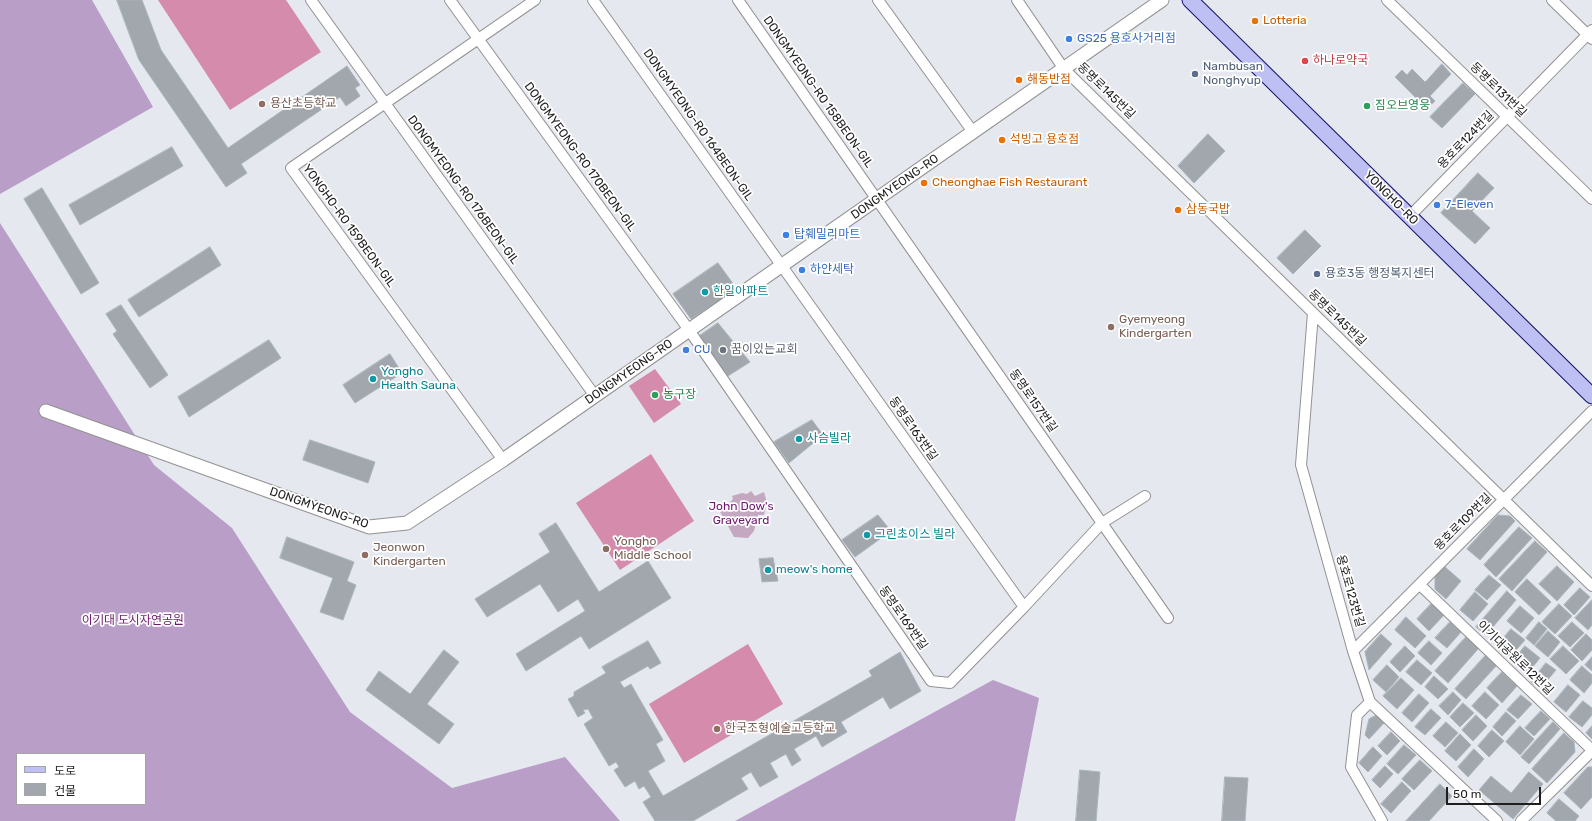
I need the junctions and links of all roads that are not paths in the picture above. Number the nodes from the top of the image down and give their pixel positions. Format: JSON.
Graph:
{"nodes":[{"id":1,"x":311,"y":0,"type":"edge"},
{"id":2,"x":450,"y":0,"type":"edge"},
{"id":3,"x":535,"y":0,"type":"edge"},
{"id":4,"x":594,"y":0,"type":"edge"},
{"id":5,"x":738,"y":0,"type":"edge"},
{"id":6,"x":878,"y":0,"type":"edge"},
{"id":7,"x":1017,"y":0,"type":"edge"},
{"id":8,"x":1162,"y":0,"type":"edge"},
{"id":9,"x":1190,"y":0,"type":"edge"},
{"id":10,"x":1387,"y":0,"type":"edge"},
{"id":11,"x":1552,"y":0,"type":"edge"},
{"id":12,"x":1590,"y":34,"type":"edge"},
{"id":13,"x":478,"y":39,"type":"junction"},
{"id":14,"x":1064,"y":68,"type":"junction"},
{"id":15,"x":385,"y":103,"type":"junction"},
{"id":16,"x":1507,"y":116,"type":"junction"},
{"id":17,"x":973,"y":132,"type":"junction"},
{"id":18,"x":876,"y":199,"type":"junction"},
{"id":19,"x":1592,"y":199,"type":"edge"},
{"id":20,"x":1410,"y":216,"type":"junction"},
{"id":21,"x":782,"y":265,"type":"junction"},
{"id":22,"x":1313,"y":313,"type":"junction"},
{"id":23,"x":689,"y":330,"type":"junction"},
{"id":24,"x":595,"y":396,"type":"junction"},
{"id":25,"x":1592,"y":396,"type":"edge"},
{"id":26,"x":46,"y":411,"type":"dead end"},
{"id":27,"x":1592,"y":411,"type":"edge"},
{"id":28,"x":503,"y":460,"type":"junction"},
{"id":29,"x":1145,"y":496,"type":"dead end"},
{"id":30,"x":1504,"y":500,"type":"junction"},
{"id":31,"x":1102,"y":523,"type":"junction"},
{"id":32,"x":1420,"y":585,"type":"junction"},
{"id":33,"x":1592,"y":586,"type":"edge"},
{"id":34,"x":1024,"y":608,"type":"junction"},
{"id":35,"x":1168,"y":618,"type":"dead end"},
{"id":36,"x":1353,"y":651,"type":"junction"},
{"id":37,"x":1370,"y":702,"type":"junction"},
{"id":38,"x":1592,"y":750,"type":"edge"},
{"id":39,"x":1382,"y":821,"type":"edge"},
{"id":40,"x":1497,"y":821,"type":"edge"},
{"id":41,"x":1521,"y":821,"type":"edge"}],
"edges":[{"from":1,"to":15,"type":"street","name":"DONGMYEONG-RO 176BEON-GIL"},
{"from":2,"to":13,"type":"street","name":"DONGMYEONG-RO 170BEON-GIL"},
{"from":3,"to":13,"type":"street","name":"YONGHO-RO 159BEON-GIL"},
{"from":4,"to":21,"type":"street","name":"DONGMYEONG-RO 164BEON-GIL"},
{"from":5,"to":18,"type":"street","name":"DONGMYEONG-RO 158BEON-GIL"},
{"from":6,"to":17,"type":"street"},
{"from":7,"to":14,"type":"street","name":"동명로145번길"},
{"from":8,"to":14,"type":"street","name":"DONGMYEONG-RO"},
{"from":9,"to":20,"type":"main road","name":"YONGHO-RO"},
{"from":10,"to":16,"type":"street","name":"동명로131번길"},
{"from":11,"to":12,"type":"street"},
{"from":12,"to":16,"type":"street","name":"용호로124번길"},
{"from":13,"to":15,"type":"street","name":"YONGHO-RO 159BEON-GIL"},
{"from":13,"to":23,"type":"street","name":"DONGMYEONG-RO 170BEON-GIL"},
{"from":14,"to":17,"type":"street","name":"DONGMYEONG-RO"},
{"from":14,"to":22,"type":"street","name":"동명로145번길"},
{"from":15,"to":24,"type":"street","name":"DONGMYEONG-RO 176BEON-GIL"},
{"from":15,"to":28,"type":"street","name":"YONGHO-RO 159BEON-GIL"},
{"from":16,"to":19,"type":"street","name":"동명로131번길"},
{"from":16,"to":20,"type":"street","name":"용호로124번길"},
{"from":17,"to":18,"type":"street","name":"DONGMYEONG-RO"},
{"from":18,"to":21,"type":"street","name":"DONGMYEONG-RO"},
{"from":18,"to":31,"type":"street","name":"동명로157번길"},
{"from":20,"to":25,"type":"main road","name":"YONGHO-RO"},
{"from":21,"to":23,"type":"street","name":"DONGMYEONG-RO"},
{"from":21,"to":34,"type":"street","name":"동명로163번길"},
{"from":22,"to":30,"type":"street","name":"동명로145번길"},
{"from":22,"to":36,"type":"street","name":"용호로123번길"},
{"from":23,"to":24,"type":"street","name":"DONGMYEONG-RO"},
{"from":23,"to":34,"type":"street","name":"동명로169번길"},
{"from":24,"to":28,"type":"street","name":"DONGMYEONG-RO"},
{"from":26,"to":28,"type":"street","name":"DONGMYEONG-RO"},
{"from":27,"to":30,"type":"street","name":"용호로109번길"},
{"from":29,"to":31,"type":"street","name":"동명로169번길"},
{"from":30,"to":32,"type":"street","name":"용호로109번길"},
{"from":30,"to":33,"type":"street","name":"동명로145번길"},
{"from":31,"to":34,"type":"street","name":"동명로169번길"},
{"from":31,"to":35,"type":"street","name":"동명로157번길"},
{"from":32,"to":36,"type":"street","name":"용호로109번길"},
{"from":32,"to":38,"type":"street","name":"이기대공원로12번길"},
{"from":36,"to":37,"type":"street","name":"용호로123번길"},
{"from":37,"to":39,"type":"street"},
{"from":37,"to":40,"type":"street","name":"용호로123번길"},
{"from":38,"to":41,"type":"street"}]}
